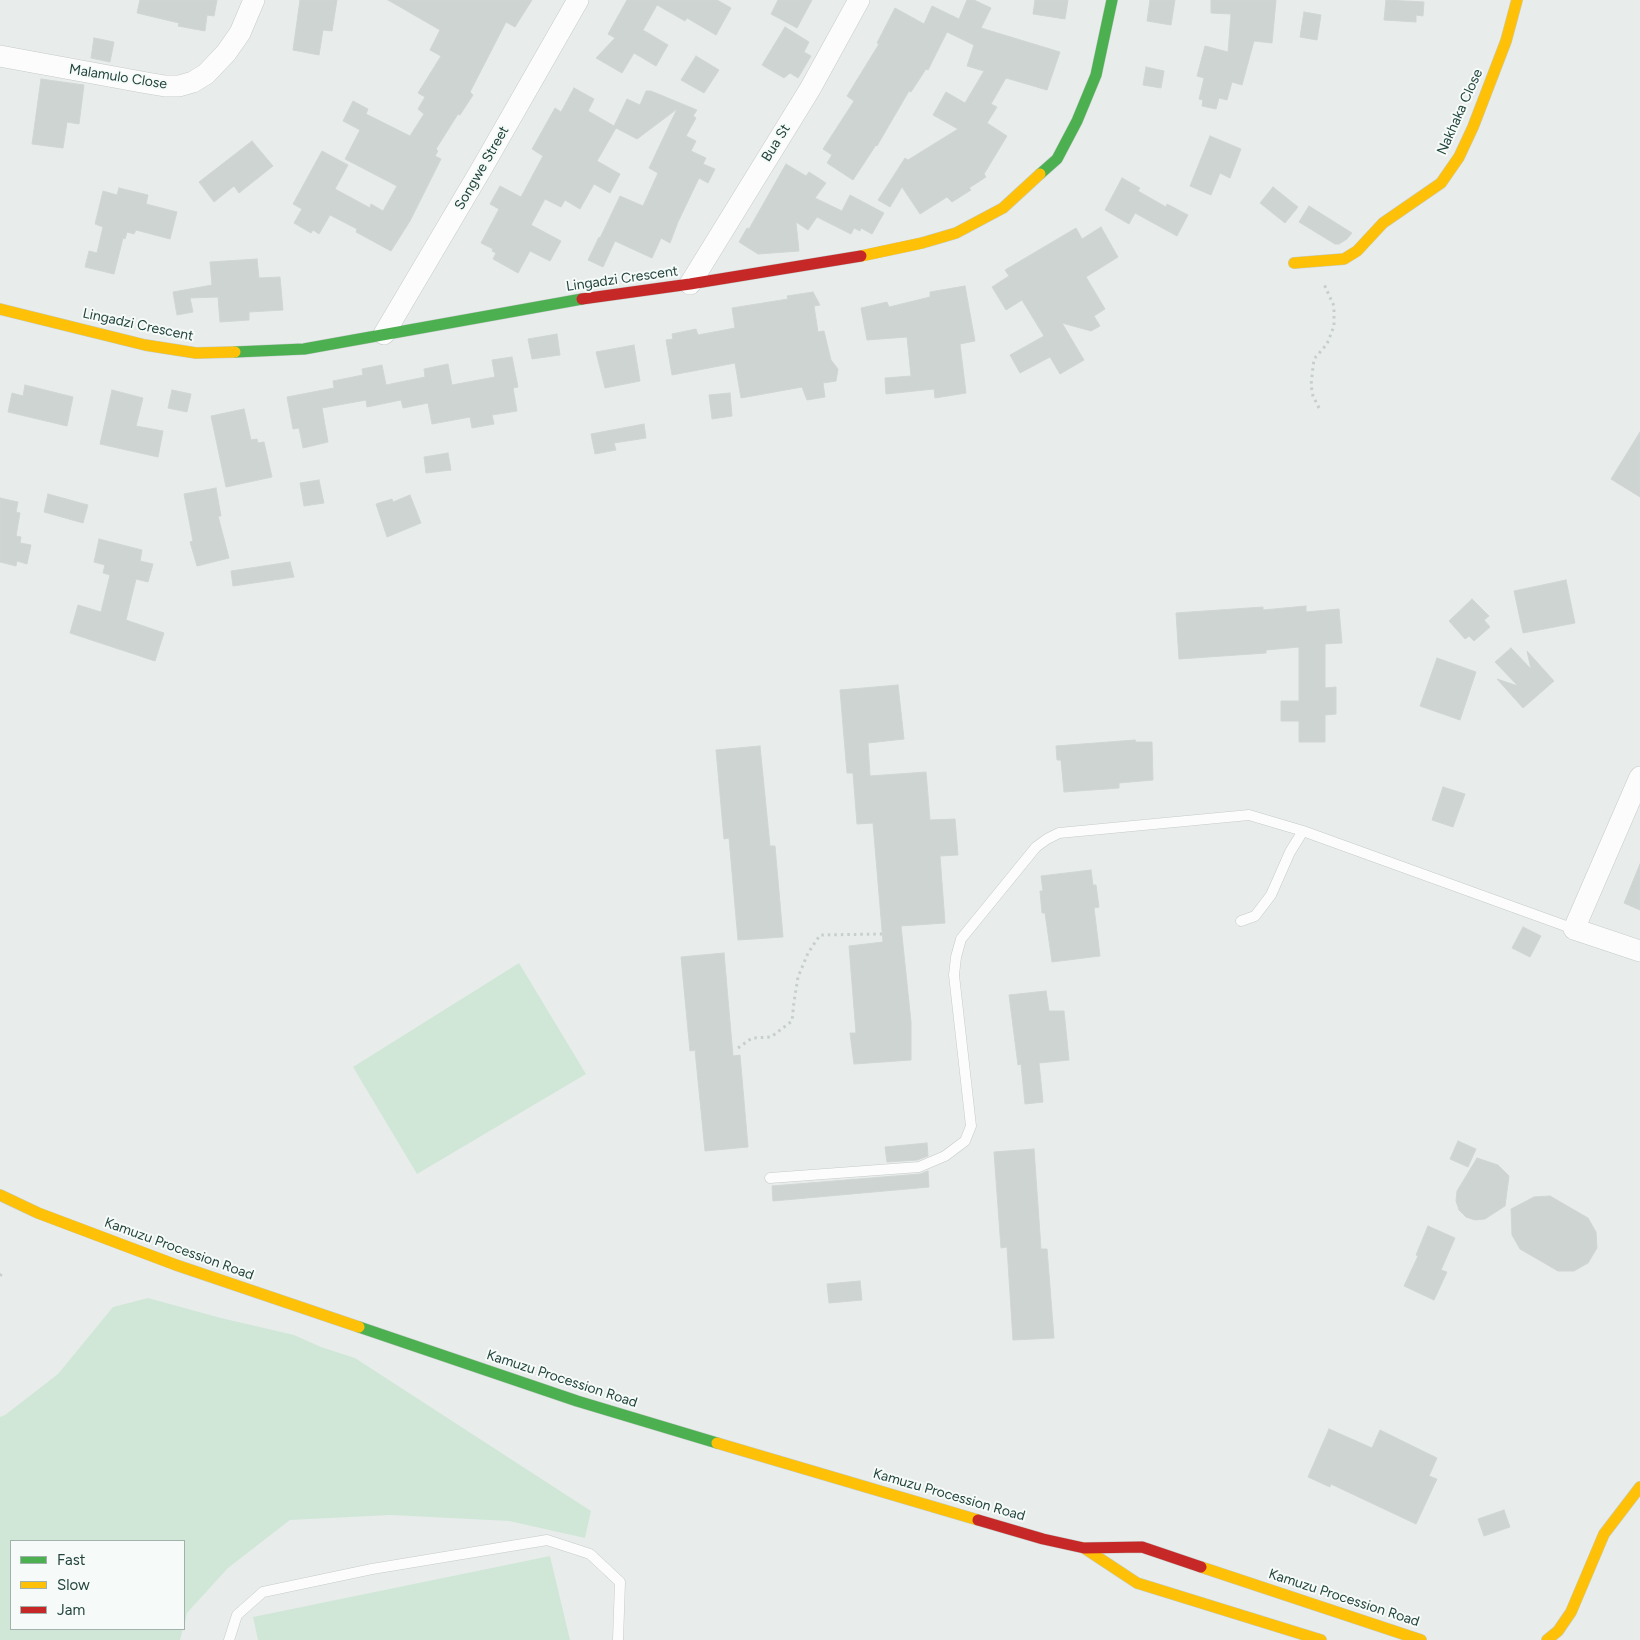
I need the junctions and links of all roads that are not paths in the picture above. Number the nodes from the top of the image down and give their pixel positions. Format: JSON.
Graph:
{"nodes":[{"id":1,"x":254,"y":0,"type":"edge"},
{"id":2,"x":578,"y":0,"type":"edge"},
{"id":3,"x":859,"y":0,"type":"edge"},
{"id":4,"x":1112,"y":0,"type":"edge"},
{"id":5,"x":1517,"y":0,"type":"edge"},
{"id":6,"x":0,"y":56,"type":"edge"},
{"id":7,"x":1294,"y":263,"type":"dead end"},
{"id":8,"x":690,"y":284,"type":"junction"},
{"id":9,"x":0,"y":309,"type":"edge"},
{"id":10,"x":384,"y":334,"type":"junction"},
{"id":11,"x":1640,"y":777,"type":"edge"},
{"id":12,"x":1303,"y":832,"type":"junction"},
{"id":13,"x":1241,"y":921,"type":"dead end"},
{"id":14,"x":1574,"y":929,"type":"junction"},
{"id":15,"x":1640,"y":951,"type":"edge"},
{"id":16,"x":770,"y":1178,"type":"dead end"},
{"id":17,"x":0,"y":1195,"type":"edge"},
{"id":18,"x":0,"y":1207,"type":"edge"},
{"id":19,"x":38,"y":1213,"type":"junction"},
{"id":20,"x":1640,"y":1487,"type":"edge"},
{"id":21,"x":1084,"y":1548,"type":"junction"},
{"id":22,"x":228,"y":1640,"type":"edge"},
{"id":23,"x":618,"y":1640,"type":"edge"},
{"id":24,"x":1321,"y":1640,"type":"edge"},
{"id":25,"x":1421,"y":1640,"type":"edge"},
{"id":26,"x":1547,"y":1640,"type":"edge"}],
"edges":[{"from":1,"to":6,"type":"street","name":"Malamulo Close"},
{"from":2,"to":10,"type":"street","name":"Songwe Street"},
{"from":3,"to":8,"type":"street","name":"Bua St"},
{"from":4,"to":8,"type":"main road","name":"Lingadzi Crescent"},
{"from":5,"to":7,"type":"main road","name":"Nakhaka Close"},
{"from":8,"to":10,"type":"main road","name":"Lingadzi Crescent"},
{"from":9,"to":10,"type":"main road","name":"Lingadzi Crescent"},
{"from":11,"to":14,"type":"street"},
{"from":12,"to":13,"type":"lane"},
{"from":12,"to":14,"type":"lane"},
{"from":12,"to":16,"type":"lane"},
{"from":14,"to":15,"type":"street"},
{"from":17,"to":19,"type":"main road","name":"Kamuzu Procession Road"},
{"from":18,"to":19,"type":"main road","name":"Kamuzu Procession Road"},
{"from":19,"to":21,"type":"main road","name":"Kamuzu Procession Road"},
{"from":20,"to":26,"type":"main road"},
{"from":21,"to":24,"type":"main road","name":"Kamuzu Procession Road"},
{"from":21,"to":25,"type":"main road","name":"Kamuzu Procession Road"},
{"from":22,"to":23,"type":"lane"}]}
